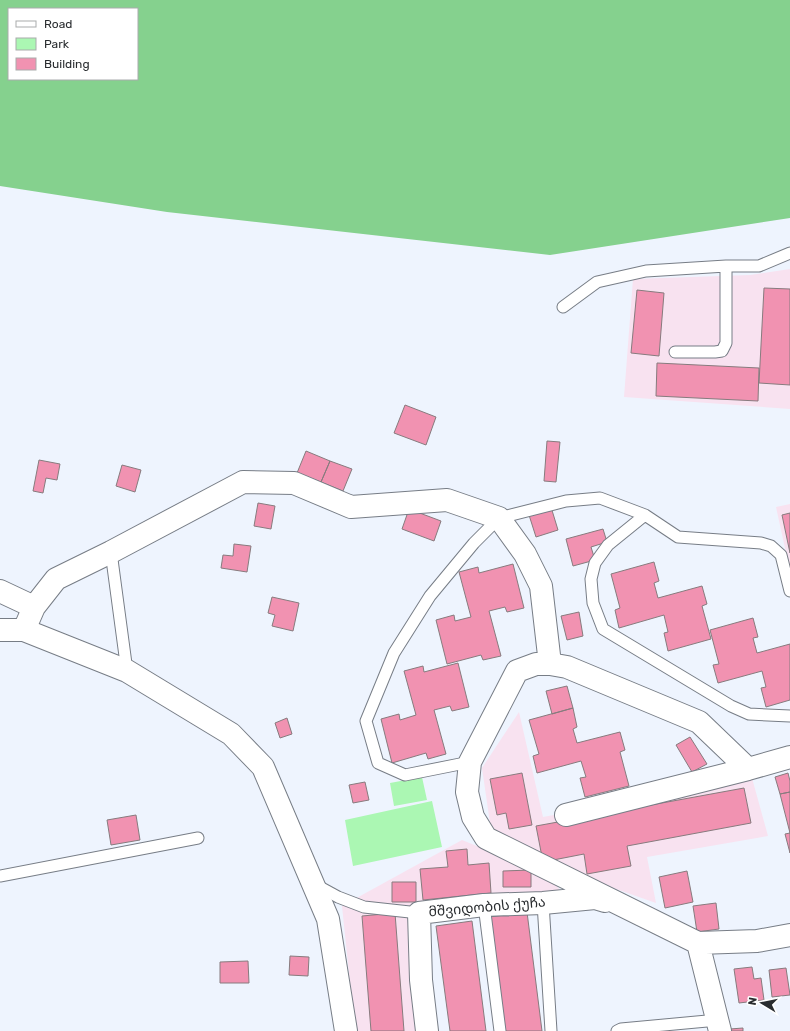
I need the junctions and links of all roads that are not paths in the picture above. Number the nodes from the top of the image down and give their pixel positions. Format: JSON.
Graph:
{"nodes":[{"id":1,"x":790,"y":253,"type":"edge"},
{"id":2,"x":726,"y":266,"type":"junction"},
{"id":3,"x":563,"y":307,"type":"dead end"},
{"id":4,"x":674,"y":352,"type":"dead end"},
{"id":5,"x":645,"y":514,"type":"junction"},
{"id":6,"x":499,"y":518,"type":"junction"},
{"id":7,"x":111,"y":552,"type":"junction"},
{"id":8,"x":0,"y":591,"type":"edge"},
{"id":9,"x":790,"y":591,"type":"edge"},
{"id":10,"x":34,"y":607,"type":"junction"},
{"id":11,"x":0,"y":630,"type":"edge"},
{"id":12,"x":24,"y":630,"type":"junction"},
{"id":13,"x":550,"y":664,"type":"junction"},
{"id":14,"x":127,"y":671,"type":"junction"},
{"id":15,"x":790,"y":716,"type":"edge"},
{"id":16,"x":790,"y":757,"type":"edge"},
{"id":17,"x":470,"y":762,"type":"junction"},
{"id":18,"x":748,"y":769,"type":"junction"},
{"id":19,"x":566,"y":816,"type":"dead end"},
{"id":20,"x":198,"y":838,"type":"dead end"},
{"id":21,"x":0,"y":876,"type":"edge"},
{"id":22,"x":313,"y":883,"type":"junction"},
{"id":23,"x":543,"y":903,"type":"junction"},
{"id":24,"x":484,"y":905,"type":"junction"},
{"id":25,"x":624,"y":907,"type":"junction"},
{"id":26,"x":419,"y":913,"type":"junction"},
{"id":27,"x":790,"y":935,"type":"edge"},
{"id":28,"x":698,"y":943,"type":"junction"},
{"id":29,"x":719,"y":1026,"type":"edge"},
{"id":30,"x":346,"y":1031,"type":"edge"},
{"id":31,"x":427,"y":1031,"type":"edge"},
{"id":32,"x":500,"y":1031,"type":"edge"},
{"id":33,"x":551,"y":1031,"type":"edge"},
{"id":34,"x":617,"y":1031,"type":"edge"}],
"edges":[{"from":1,"to":2,"type":"lane"},
{"from":2,"to":3,"type":"lane"},
{"from":2,"to":4,"type":"lane"},
{"from":5,"to":6,"type":"lane"},
{"from":5,"to":9,"type":"lane"},
{"from":5,"to":15,"type":"lane"},
{"from":6,"to":7,"type":"street"},
{"from":6,"to":13,"type":"street"},
{"from":6,"to":17,"type":"lane"},
{"from":7,"to":10,"type":"street"},
{"from":7,"to":14,"type":"lane"},
{"from":8,"to":10,"type":"street"},
{"from":10,"to":12,"type":"street"},
{"from":11,"to":12,"type":"street"},
{"from":12,"to":14,"type":"street"},
{"from":13,"to":17,"type":"street"},
{"from":13,"to":18,"type":"street"},
{"from":14,"to":22,"type":"street"},
{"from":16,"to":18,"type":"street"},
{"from":17,"to":25,"type":"street"},
{"from":18,"to":19,"type":"street"},
{"from":20,"to":21,"type":"lane"},
{"from":22,"to":26,"type":"lane"},
{"from":22,"to":30,"type":"street"},
{"from":23,"to":24,"type":"street","name":"მშვიდობის ქუჩა"},
{"from":23,"to":25,"type":"street","name":"მშვიდობის ქუჩა"},
{"from":23,"to":33,"type":"lane"},
{"from":24,"to":26,"type":"street","name":"მშვიდობის ქუჩა"},
{"from":24,"to":32,"type":"lane"},
{"from":25,"to":28,"type":"street"},
{"from":26,"to":31,"type":"street","name":"მშვიდობის ქუჩა"},
{"from":27,"to":28,"type":"street"},
{"from":28,"to":29,"type":"street"},
{"from":29,"to":34,"type":"lane"}]}
